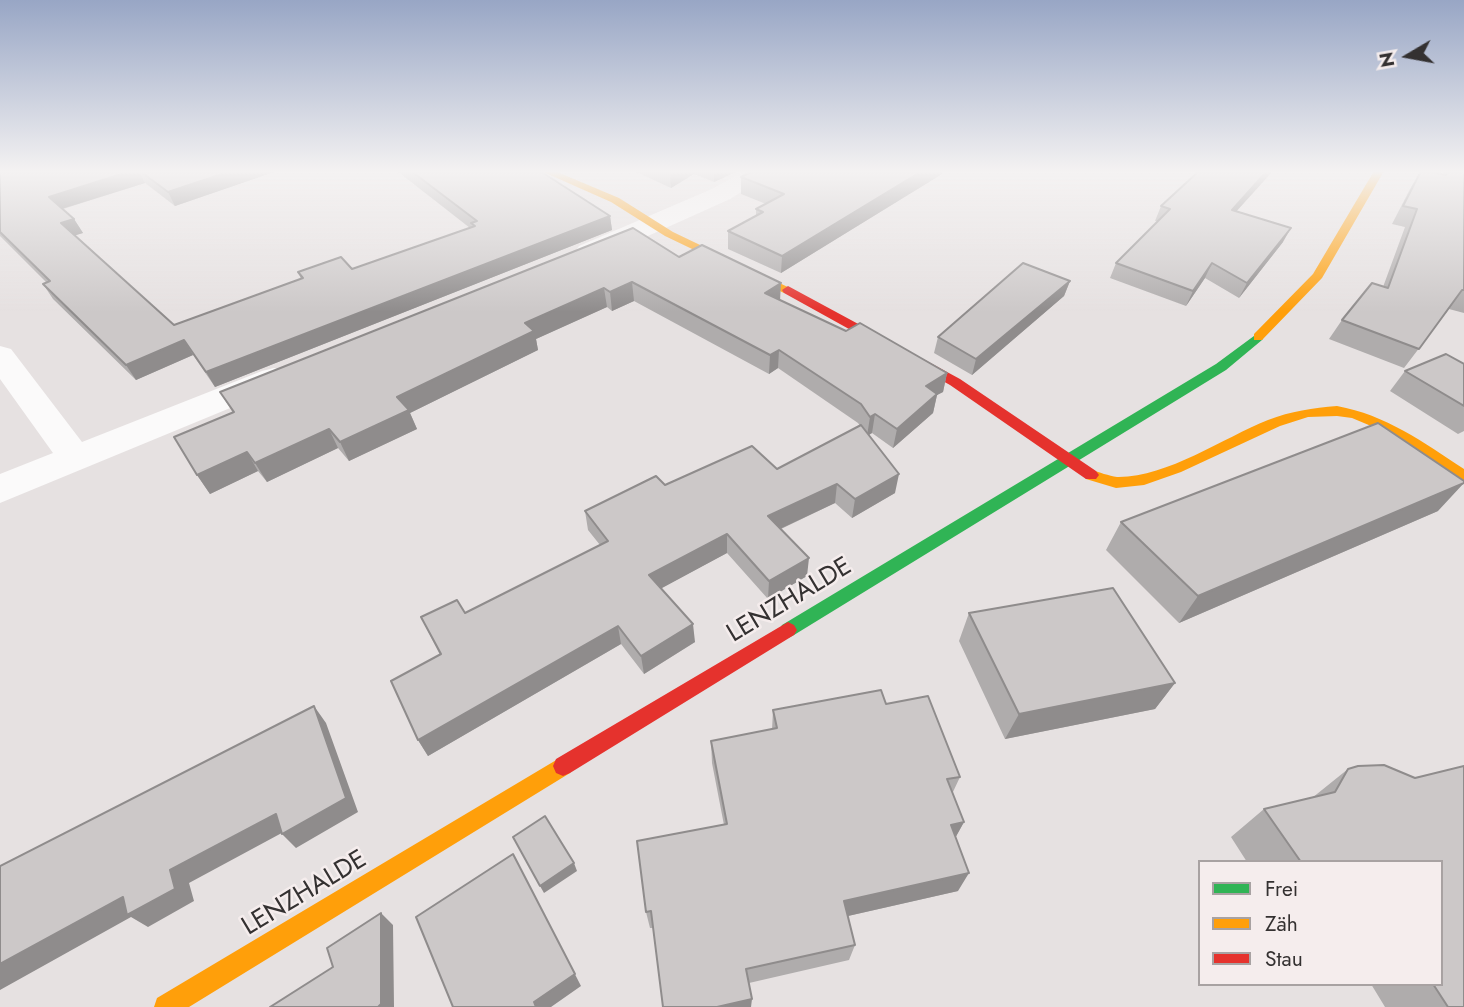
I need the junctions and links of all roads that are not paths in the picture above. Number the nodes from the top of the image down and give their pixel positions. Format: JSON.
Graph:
{"nodes":[{"id":1,"x":643,"y":218,"type":"edge"},
{"id":2,"x":665,"y":218,"type":"edge"},
{"id":3,"x":1352,"y":218,"type":"edge"},
{"id":4,"x":653,"y":224,"type":"junction"},
{"id":5,"x":560,"y":264,"type":"edge"},
{"id":6,"x":0,"y":356,"type":"edge"},
{"id":7,"x":303,"y":366,"type":"edge"},
{"id":8,"x":75,"y":458,"type":"junction"},
{"id":9,"x":1070,"y":460,"type":"junction"},
{"id":10,"x":1464,"y":476,"type":"edge"},
{"id":11,"x":0,"y":489,"type":"edge"},
{"id":12,"x":166,"y":1007,"type":"edge"}],
"edges":[{"from":1,"to":4,"type":"street"},
{"from":2,"to":4,"type":"street"},
{"from":3,"to":9,"type":"street","name":"LENZHALDE"},
{"from":4,"to":5,"type":"street"},
{"from":4,"to":9,"type":"street"},
{"from":6,"to":8,"type":"street"},
{"from":7,"to":8,"type":"street"},
{"from":8,"to":11,"type":"street"},
{"from":9,"to":10,"type":"street"},
{"from":9,"to":12,"type":"street","name":"LENZHALDE"}]}
